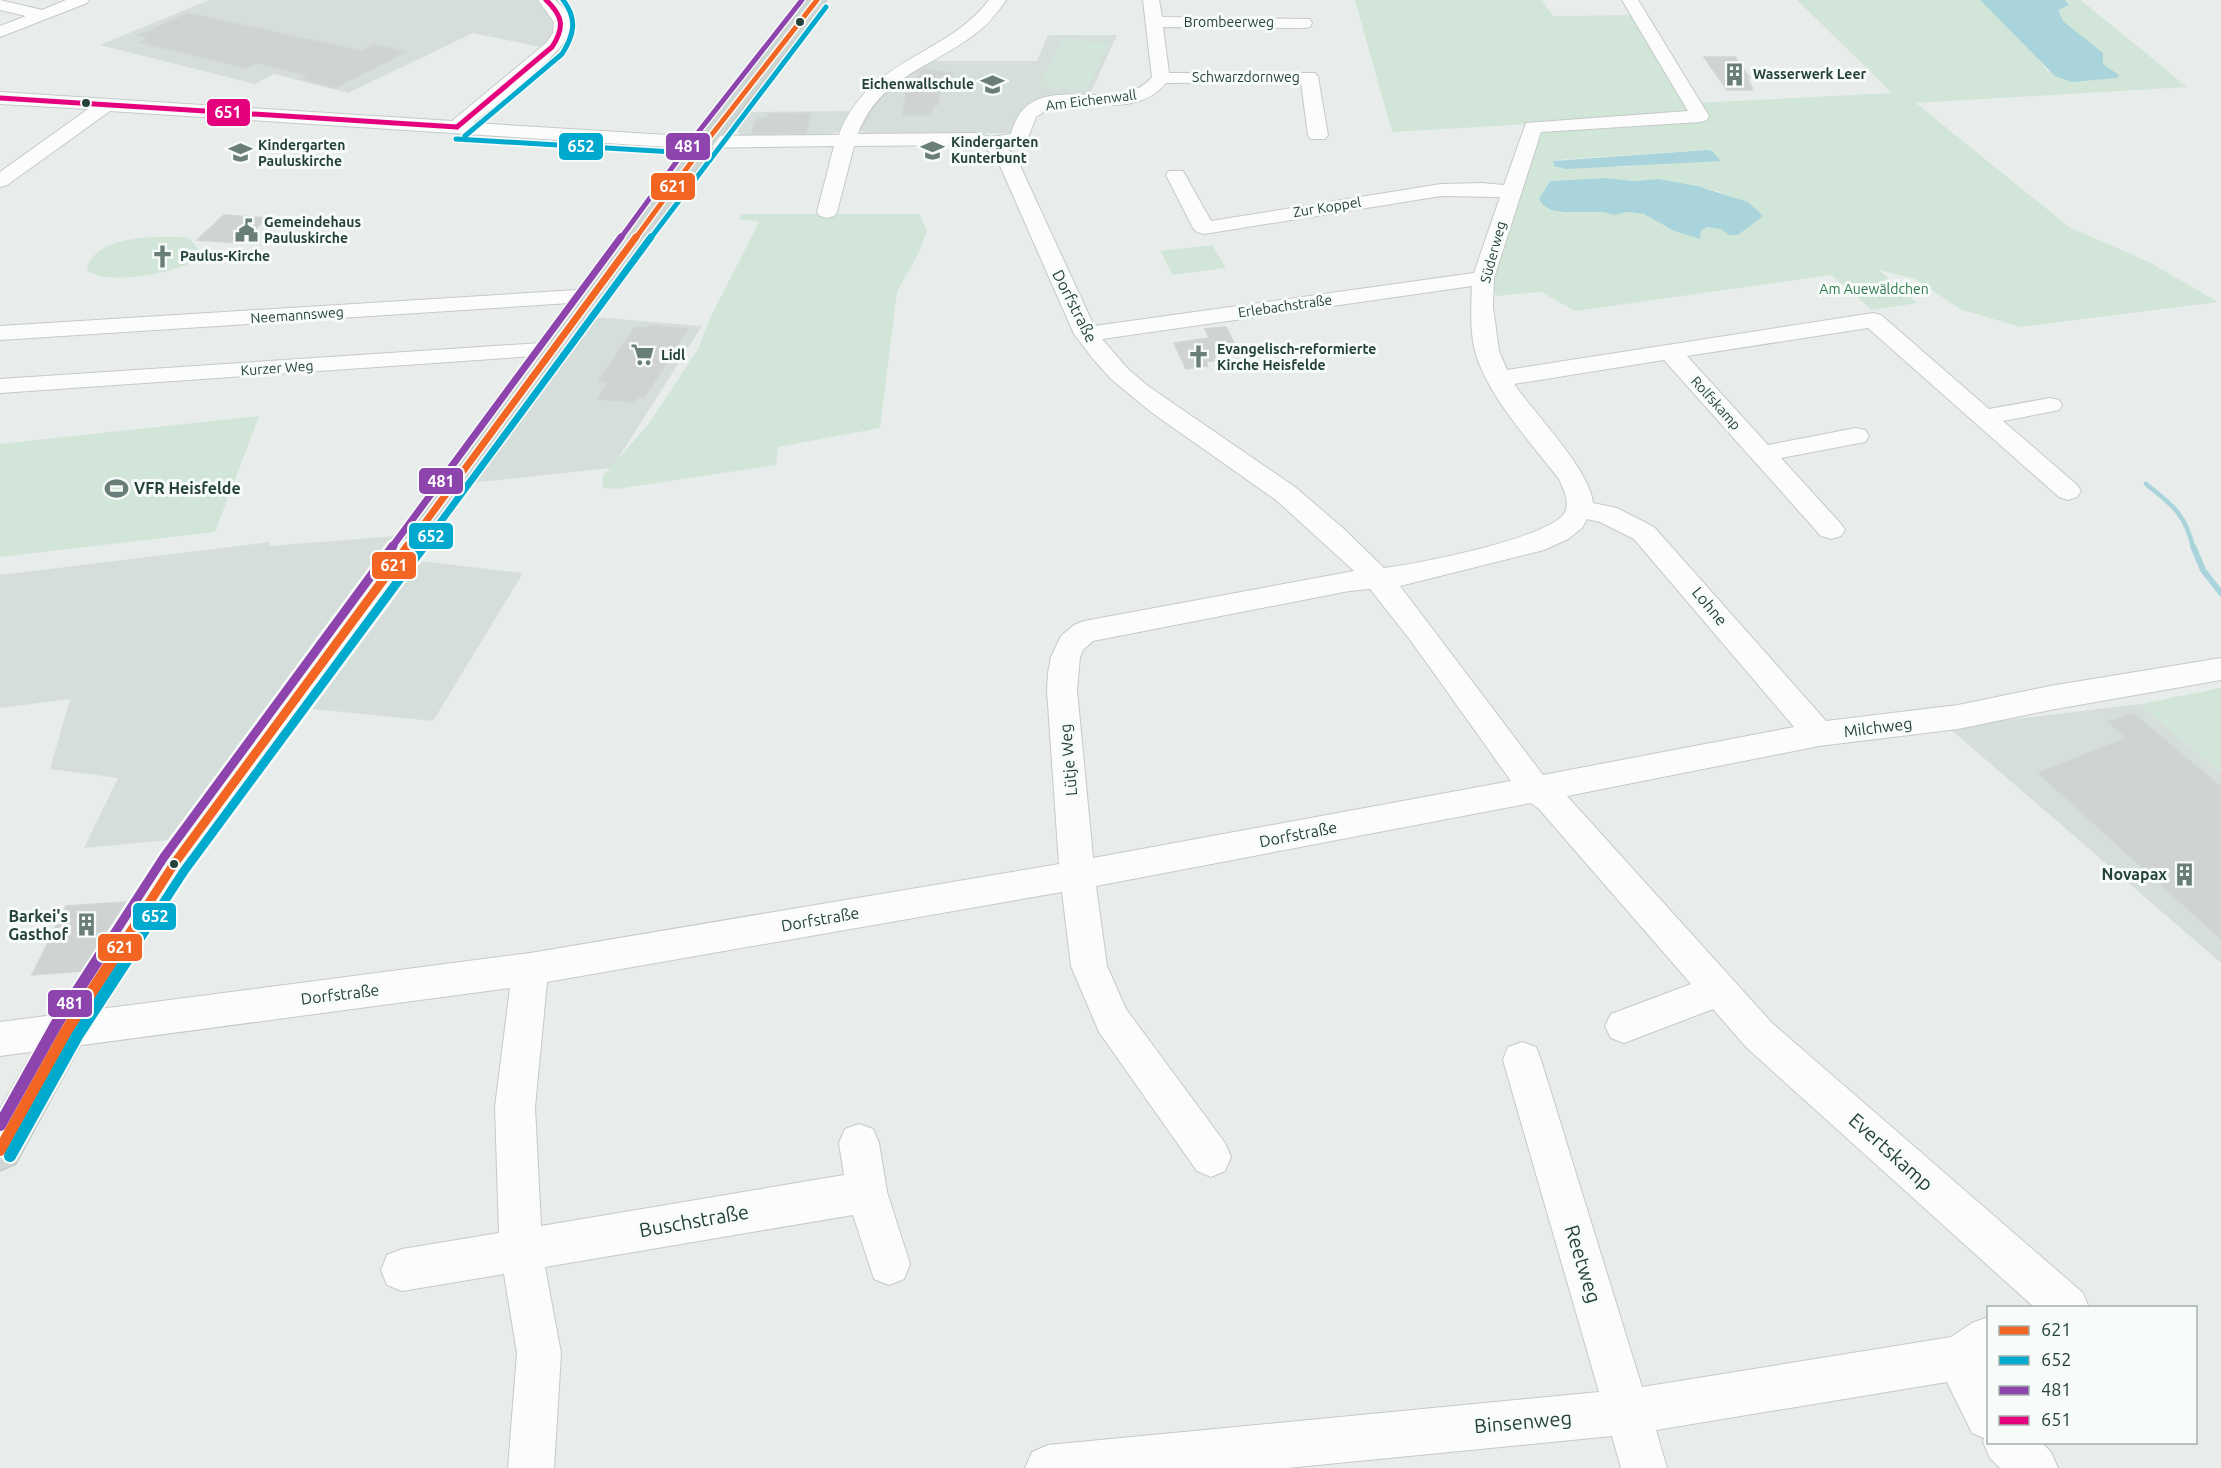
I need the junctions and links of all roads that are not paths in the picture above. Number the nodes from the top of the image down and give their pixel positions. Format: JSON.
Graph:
{"nodes":[{"id":1,"x":81,"y":0,"type":"edge"},
{"id":2,"x":546,"y":0,"type":"edge"},
{"id":3,"x":817,"y":0,"type":"edge"},
{"id":4,"x":998,"y":0,"type":"edge"},
{"id":5,"x":1151,"y":0,"type":"edge"},
{"id":6,"x":1630,"y":0,"type":"edge"},
{"id":7,"x":0,"y":4,"type":"edge"},
{"id":8,"x":43,"y":15,"type":"junction"},
{"id":9,"x":1155,"y":22,"type":"junction"},
{"id":10,"x":1304,"y":23,"type":"dead end"},
{"id":11,"x":0,"y":33,"type":"edge"},
{"id":12,"x":1161,"y":78,"type":"junction"},
{"id":13,"x":0,"y":98,"type":"edge"},
{"id":14,"x":106,"y":105,"type":"junction"},
{"id":15,"x":457,"y":127,"type":"junction"},
{"id":16,"x":1318,"y":135,"type":"dead end"},
{"id":17,"x":847,"y":141,"type":"junction"},
{"id":18,"x":706,"y":142,"type":"junction"},
{"id":19,"x":991,"y":143,"type":"junction"},
{"id":20,"x":1176,"y":175,"type":"dead end"},
{"id":21,"x":0,"y":181,"type":"edge"},
{"id":22,"x":1510,"y":192,"type":"junction"},
{"id":23,"x":827,"y":212,"type":"dead end"},
{"id":24,"x":1483,"y":278,"type":"junction"},
{"id":25,"x":593,"y":296,"type":"junction"},
{"id":26,"x":0,"y":333,"type":"edge"},
{"id":27,"x":1086,"y":334,"type":"junction"},
{"id":28,"x":555,"y":349,"type":"junction"},
{"id":29,"x":1670,"y":352,"type":"junction"},
{"id":30,"x":1500,"y":379,"type":"junction"},
{"id":31,"x":0,"y":386,"type":"edge"},
{"id":32,"x":2050,"y":405,"type":"dead end"},
{"id":33,"x":1984,"y":417,"type":"junction"},
{"id":34,"x":1856,"y":436,"type":"dead end"},
{"id":35,"x":1762,"y":454,"type":"junction"},
{"id":36,"x":2068,"y":491,"type":"dead end"},
{"id":37,"x":1580,"y":509,"type":"junction"},
{"id":38,"x":1831,"y":530,"type":"dead end"},
{"id":39,"x":1378,"y":579,"type":"junction"},
{"id":40,"x":2221,"y":669,"type":"edge"},
{"id":41,"x":1819,"y":734,"type":"junction"},
{"id":42,"x":1536,"y":789,"type":"junction"},
{"id":43,"x":1077,"y":875,"type":"junction"},
{"id":44,"x":530,"y":969,"type":"junction"},
{"id":45,"x":1720,"y":990,"type":"junction"},
{"id":46,"x":1624,"y":1026,"type":"dead end"},
{"id":47,"x":67,"y":1030,"type":"junction"},
{"id":48,"x":0,"y":1039,"type":"edge"},
{"id":49,"x":1522,"y":1060,"type":"dead end"},
{"id":50,"x":859,"y":1143,"type":"dead end"},
{"id":51,"x":0,"y":1150,"type":"edge"},
{"id":52,"x":1211,"y":1157,"type":"dead end"},
{"id":53,"x":867,"y":1192,"type":"junction"},
{"id":54,"x":520,"y":1250,"type":"junction"},
{"id":55,"x":889,"y":1264,"type":"dead end"},
{"id":56,"x":402,"y":1270,"type":"dead end"},
{"id":57,"x":2052,"y":1304,"type":"edge"},
{"id":58,"x":1974,"y":1348,"type":"edge"},
{"id":59,"x":1987,"y":1408,"type":"edge"},
{"id":60,"x":1628,"y":1412,"type":"junction"},
{"id":61,"x":2001,"y":1444,"type":"edge"},
{"id":62,"x":2007,"y":1444,"type":"edge"},
{"id":63,"x":1067,"y":1467,"type":"edge"},
{"id":64,"x":531,"y":1468,"type":"edge"},
{"id":65,"x":1644,"y":1468,"type":"edge"},
{"id":66,"x":2013,"y":1468,"type":"edge"},
{"id":67,"x":2035,"y":1468,"type":"edge"}],
"edges":[{"from":1,"to":8,"type":"street"},
{"from":2,"to":15,"type":"street"},
{"from":3,"to":18,"type":"main road"},
{"from":4,"to":17,"type":"street"},
{"from":5,"to":9,"type":"street"},
{"from":6,"to":22,"type":"street","name":"Süderweg"},
{"from":7,"to":8,"type":"street"},
{"from":8,"to":11,"type":"street"},
{"from":9,"to":10,"type":"street","name":"Brombeerweg"},
{"from":9,"to":12,"type":"street"},
{"from":12,"to":16,"type":"street","name":"Schwarzdornweg"},
{"from":12,"to":19,"type":"street","name":"Am Eichenwall"},
{"from":13,"to":14,"type":"street"},
{"from":14,"to":15,"type":"street"},
{"from":14,"to":21,"type":"street"},
{"from":15,"to":18,"type":"street"},
{"from":17,"to":18,"type":"street"},
{"from":17,"to":19,"type":"street"},
{"from":17,"to":23,"type":"street"},
{"from":18,"to":25,"type":"main road"},
{"from":19,"to":27,"type":"street","name":"Dorfstraße"},
{"from":20,"to":22,"type":"street","name":"Zur Koppel"},
{"from":22,"to":24,"type":"street","name":"Süderweg"},
{"from":24,"to":27,"type":"street","name":"Erlebachstraße"},
{"from":24,"to":30,"type":"street","name":"Süderweg"},
{"from":25,"to":26,"type":"street","name":"Neemannsweg"},
{"from":25,"to":28,"type":"main road"},
{"from":27,"to":39,"type":"street","name":"Dorfstraße"},
{"from":28,"to":31,"type":"street","name":"Kurzer Weg"},
{"from":28,"to":47,"type":"main road"},
{"from":29,"to":30,"type":"street"},
{"from":29,"to":33,"type":"street"},
{"from":29,"to":35,"type":"street","name":"Rolfskamp"},
{"from":30,"to":37,"type":"street","name":"Süderweg"},
{"from":32,"to":33,"type":"street"},
{"from":33,"to":36,"type":"street"},
{"from":34,"to":35,"type":"street"},
{"from":35,"to":38,"type":"street","name":"Rolfskamp"},
{"from":37,"to":39,"type":"street"},
{"from":37,"to":41,"type":"street","name":"Lohne"},
{"from":39,"to":42,"type":"street","name":"Dorfstraße"},
{"from":39,"to":43,"type":"street","name":"Lütje Weg"},
{"from":40,"to":41,"type":"street","name":"Milchweg"},
{"from":41,"to":42,"type":"street","name":"Milchweg"},
{"from":42,"to":43,"type":"street","name":"Dorfstraße"},
{"from":42,"to":45,"type":"street","name":"Evertskamp"},
{"from":43,"to":44,"type":"street","name":"Dorfstraße"},
{"from":43,"to":52,"type":"street","name":"Lütje Weg"},
{"from":44,"to":47,"type":"street","name":"Dorfstraße"},
{"from":44,"to":54,"type":"street"},
{"from":45,"to":46,"type":"street"},
{"from":45,"to":57,"type":"street","name":"Evertskamp"},
{"from":47,"to":48,"type":"street","name":"Dorfstraße"},
{"from":47,"to":51,"type":"main road"},
{"from":49,"to":60,"type":"street","name":"Reetweg"},
{"from":50,"to":53,"type":"street"},
{"from":53,"to":54,"type":"street","name":"Buschstraße"},
{"from":53,"to":55,"type":"street"},
{"from":54,"to":56,"type":"street","name":"Buschstraße"},
{"from":54,"to":64,"type":"street"},
{"from":58,"to":59,"type":"street"},
{"from":58,"to":60,"type":"street","name":"Binsenweg"},
{"from":60,"to":63,"type":"street","name":"Binsenweg"},
{"from":60,"to":65,"type":"street","name":"Reetweg"},
{"from":61,"to":66,"type":"street"},
{"from":62,"to":67,"type":"street"}]}
